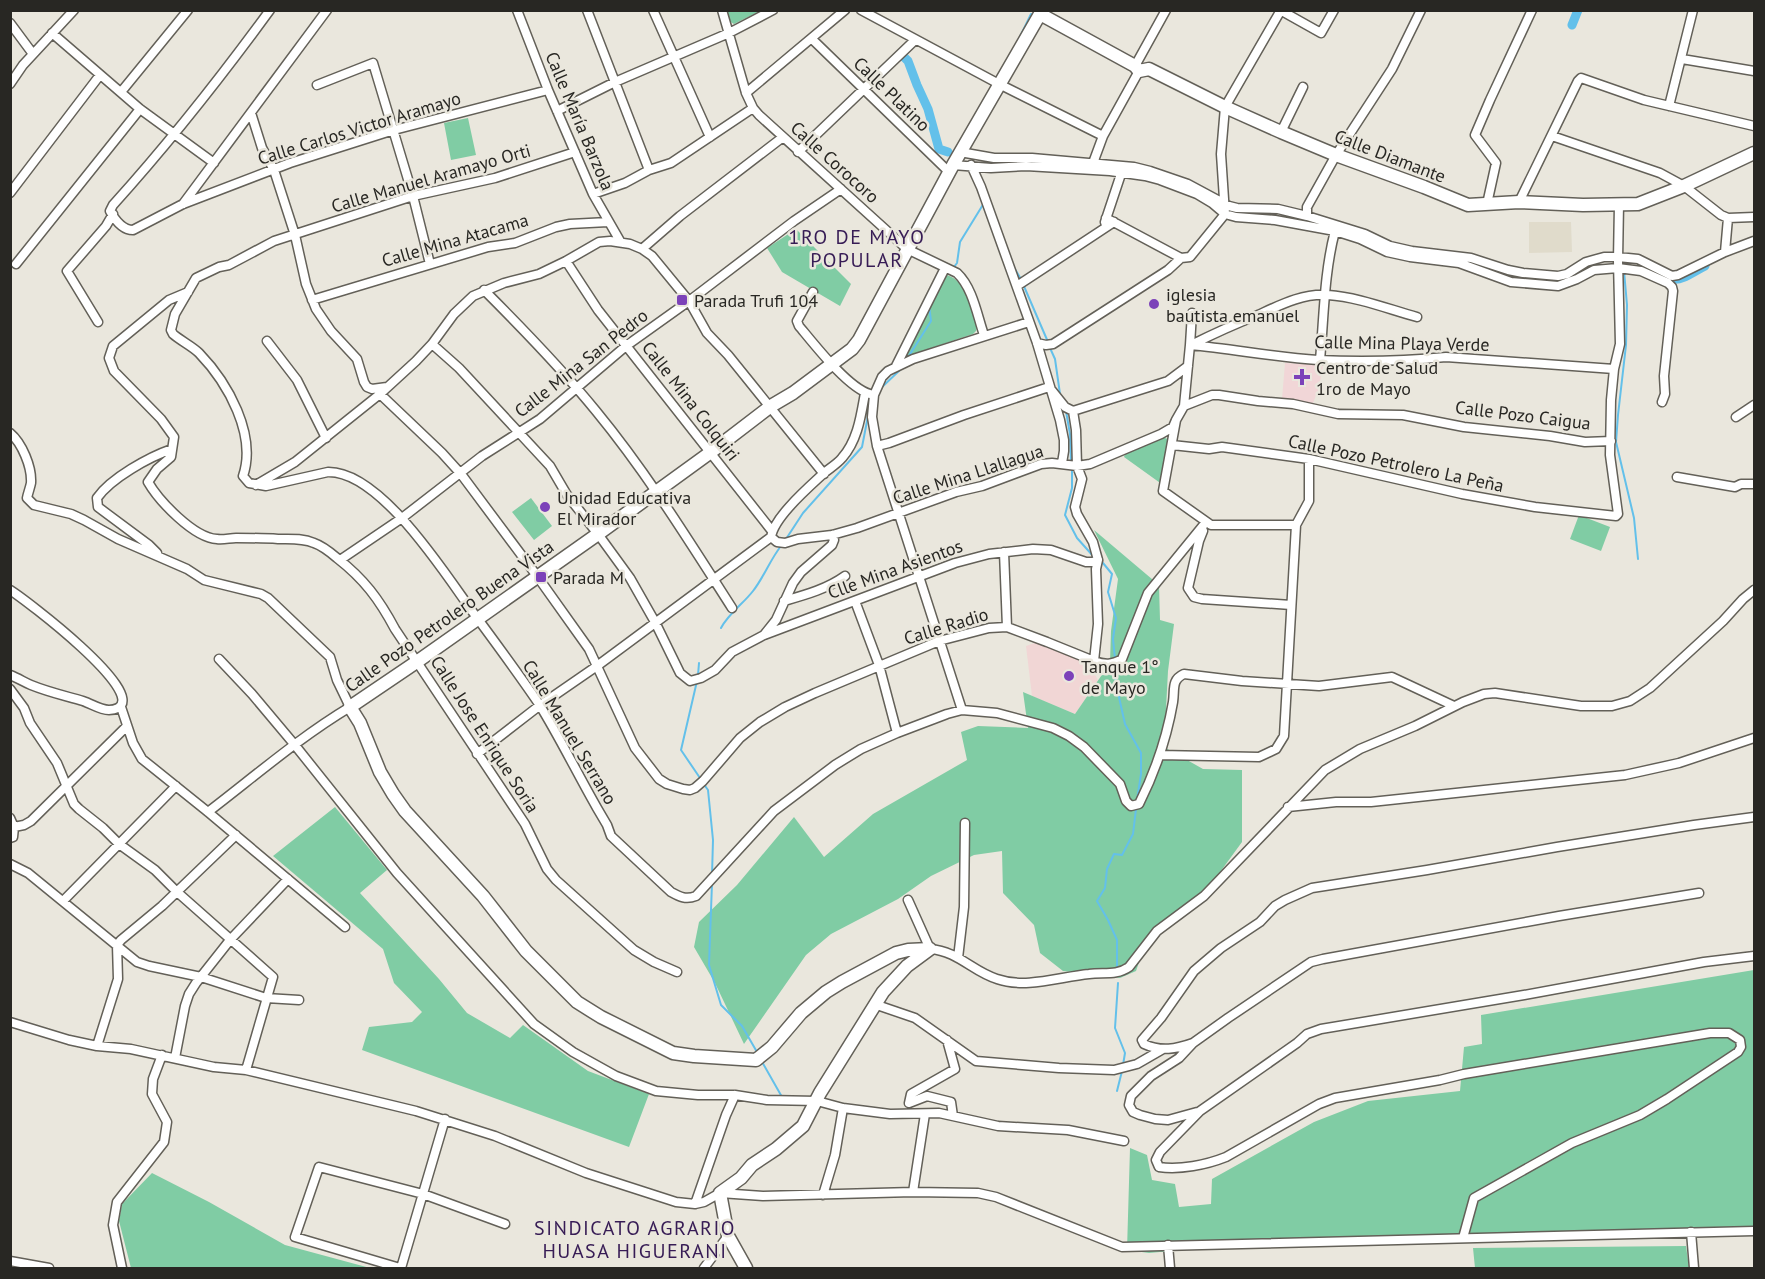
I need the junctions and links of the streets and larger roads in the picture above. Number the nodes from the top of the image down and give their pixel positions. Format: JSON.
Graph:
{"nodes":[{"id":1,"x":74,"y":10,"type":"edge"},
{"id":2,"x":188,"y":10,"type":"edge"},
{"id":3,"x":270,"y":10,"type":"edge"},
{"id":4,"x":327,"y":10,"type":"edge"},
{"id":5,"x":518,"y":10,"type":"edge"},
{"id":6,"x":587,"y":10,"type":"edge"},
{"id":7,"x":652,"y":10,"type":"edge"},
{"id":8,"x":722,"y":10,"type":"edge"},
{"id":9,"x":773,"y":10,"type":"edge"},
{"id":10,"x":845,"y":10,"type":"edge"},
{"id":11,"x":861,"y":10,"type":"edge"},
{"id":12,"x":1166,"y":10,"type":"edge"},
{"id":13,"x":1334,"y":10,"type":"edge"},
{"id":14,"x":1421,"y":10,"type":"edge"},
{"id":15,"x":1532,"y":10,"type":"edge"},
{"id":16,"x":1694,"y":10,"type":"edge"},
{"id":17,"x":1280,"y":11,"type":"edge"},
{"id":18,"x":1037,"y":12,"type":"edge"},
{"id":19,"x":10,"y":23,"type":"edge"},
{"id":20,"x":52,"y":33,"type":"junction"},
{"id":21,"x":729,"y":33,"type":"junction"},
{"id":22,"x":812,"y":39,"type":"junction"},
{"id":23,"x":915,"y":40,"type":"junction"},
{"id":24,"x":33,"y":54,"type":"junction"},
{"id":25,"x":673,"y":57,"type":"junction"},
{"id":26,"x":1682,"y":59,"type":"junction"},
{"id":27,"x":1137,"y":68,"type":"junction"},
{"id":28,"x":1755,"y":71,"type":"edge"},
{"id":29,"x":100,"y":75,"type":"junction"},
{"id":30,"x":615,"y":82,"type":"junction"},
{"id":31,"x":10,"y":84,"type":"edge"},
{"id":32,"x":999,"y":84,"type":"junction"},
{"id":33,"x":317,"y":85,"type":"dead end"},
{"id":34,"x":1303,"y":87,"type":"dead end"},
{"id":35,"x":863,"y":89,"type":"junction"},
{"id":36,"x":548,"y":90,"type":"junction"},
{"id":37,"x":122,"y":92,"type":"junction"},
{"id":38,"x":746,"y":93,"type":"junction"},
{"id":39,"x":1669,"y":106,"type":"junction"},
{"id":40,"x":1225,"y":107,"type":"junction"},
{"id":41,"x":753,"y":108,"type":"junction"},
{"id":42,"x":140,"y":109,"type":"junction"},
{"id":43,"x":557,"y":111,"type":"junction"},
{"id":44,"x":251,"y":113,"type":"junction"},
{"id":45,"x":1755,"y":126,"type":"edge"},
{"id":46,"x":394,"y":130,"type":"junction"},
{"id":47,"x":1281,"y":132,"type":"junction"},
{"id":48,"x":174,"y":134,"type":"junction"},
{"id":49,"x":1102,"y":136,"type":"junction"},
{"id":50,"x":1552,"y":136,"type":"junction"},
{"id":51,"x":710,"y":137,"type":"junction"},
{"id":52,"x":783,"y":137,"type":"junction"},
{"id":53,"x":575,"y":152,"type":"junction"},
{"id":54,"x":798,"y":152,"type":"junction"},
{"id":55,"x":960,"y":152,"type":"junction"},
{"id":56,"x":1755,"y":153,"type":"edge"},
{"id":57,"x":1336,"y":155,"type":"junction"},
{"id":58,"x":214,"y":163,"type":"junction"},
{"id":59,"x":1093,"y":163,"type":"junction"},
{"id":60,"x":972,"y":166,"type":"junction"},
{"id":61,"x":951,"y":168,"type":"junction"},
{"id":62,"x":1123,"y":169,"type":"junction"},
{"id":63,"x":274,"y":170,"type":"junction"},
{"id":64,"x":649,"y":170,"type":"junction"},
{"id":65,"x":1684,"y":186,"type":"junction"},
{"id":66,"x":841,"y":189,"type":"junction"},
{"id":67,"x":10,"y":193,"type":"edge"},
{"id":68,"x":593,"y":194,"type":"junction"},
{"id":69,"x":413,"y":196,"type":"junction"},
{"id":70,"x":1519,"y":202,"type":"junction"},
{"id":71,"x":183,"y":204,"type":"junction"},
{"id":72,"x":1225,"y":204,"type":"junction"},
{"id":73,"x":1487,"y":204,"type":"junction"},
{"id":74,"x":1619,"y":204,"type":"junction"},
{"id":75,"x":112,"y":214,"type":"junction"},
{"id":76,"x":1225,"y":214,"type":"junction"},
{"id":77,"x":1307,"y":216,"type":"junction"},
{"id":78,"x":1755,"y":217,"type":"edge"},
{"id":79,"x":1728,"y":218,"type":"junction"},
{"id":80,"x":1110,"y":220,"type":"junction"},
{"id":81,"x":608,"y":222,"type":"junction"},
{"id":82,"x":1335,"y":231,"type":"junction"},
{"id":83,"x":295,"y":235,"type":"junction"},
{"id":84,"x":620,"y":241,"type":"junction"},
{"id":85,"x":1755,"y":242,"type":"edge"},
{"id":86,"x":642,"y":249,"type":"junction"},
{"id":87,"x":907,"y":249,"type":"junction"},
{"id":88,"x":1725,"y":252,"type":"junction"},
{"id":89,"x":1618,"y":257,"type":"junction"},
{"id":90,"x":1181,"y":258,"type":"junction"},
{"id":91,"x":566,"y":261,"type":"junction"},
{"id":92,"x":16,"y":264,"type":"dead end"},
{"id":93,"x":430,"y":264,"type":"junction"},
{"id":94,"x":945,"y":268,"type":"junction"},
{"id":95,"x":1618,"y":268,"type":"junction"},
{"id":96,"x":1017,"y":286,"type":"junction"},
{"id":97,"x":484,"y":290,"type":"junction"},
{"id":98,"x":188,"y":292,"type":"junction"},
{"id":99,"x":813,"y":292,"type":"dead end"},
{"id":100,"x":1326,"y":294,"type":"junction"},
{"id":101,"x":312,"y":300,"type":"junction"},
{"id":102,"x":689,"y":301,"type":"junction"},
{"id":103,"x":1192,"y":314,"type":"dead end"},
{"id":104,"x":1418,"y":316,"type":"dead end"},
{"id":105,"x":98,"y":322,"type":"dead end"},
{"id":106,"x":1029,"y":322,"type":"junction"},
{"id":107,"x":984,"y":335,"type":"junction"},
{"id":108,"x":267,"y":341,"type":"dead end"},
{"id":109,"x":1037,"y":343,"type":"junction"},
{"id":110,"x":432,"y":344,"type":"junction"},
{"id":111,"x":626,"y":345,"type":"junction"},
{"id":112,"x":1190,"y":345,"type":"junction"},
{"id":113,"x":1320,"y":360,"type":"junction"},
{"id":114,"x":832,"y":364,"type":"junction"},
{"id":115,"x":896,"y":366,"type":"junction"},
{"id":116,"x":1188,"y":366,"type":"junction"},
{"id":117,"x":1614,"y":369,"type":"junction"},
{"id":118,"x":388,"y":387,"type":"junction"},
{"id":119,"x":1049,"y":387,"type":"junction"},
{"id":120,"x":577,"y":388,"type":"junction"},
{"id":121,"x":380,"y":394,"type":"junction"},
{"id":122,"x":869,"y":394,"type":"junction"},
{"id":123,"x":1662,"y":402,"type":"dead end"},
{"id":124,"x":1755,"y":405,"type":"edge"},
{"id":125,"x":771,"y":406,"type":"junction"},
{"id":126,"x":1184,"y":406,"type":"junction"},
{"id":127,"x":1073,"y":411,"type":"junction"},
{"id":128,"x":1736,"y":417,"type":"dead end"},
{"id":129,"x":1176,"y":420,"type":"junction"},
{"id":130,"x":518,"y":432,"type":"junction"},
{"id":131,"x":10,"y":433,"type":"edge"},
{"id":132,"x":326,"y":438,"type":"junction"},
{"id":133,"x":1611,"y":441,"type":"junction"},
{"id":134,"x":1172,"y":445,"type":"junction"},
{"id":135,"x":877,"y":446,"type":"junction"},
{"id":136,"x":172,"y":449,"type":"junction"},
{"id":137,"x":711,"y":452,"type":"junction"},
{"id":138,"x":1309,"y":459,"type":"junction"},
{"id":139,"x":1062,"y":463,"type":"junction"},
{"id":140,"x":1077,"y":466,"type":"junction"},
{"id":141,"x":461,"y":474,"type":"junction"},
{"id":142,"x":824,"y":474,"type":"junction"},
{"id":143,"x":1677,"y":477,"type":"dead end"},
{"id":144,"x":1755,"y":484,"type":"edge"},
{"id":145,"x":256,"y":485,"type":"junction"},
{"id":146,"x":656,"y":493,"type":"junction"},
{"id":147,"x":899,"y":513,"type":"junction"},
{"id":148,"x":402,"y":518,"type":"junction"},
{"id":149,"x":1206,"y":522,"type":"junction"},
{"id":150,"x":1296,"y":525,"type":"junction"},
{"id":151,"x":598,"y":534,"type":"junction"},
{"id":152,"x":771,"y":534,"type":"junction"},
{"id":153,"x":832,"y":535,"type":"junction"},
{"id":154,"x":1004,"y":552,"type":"junction"},
{"id":155,"x":159,"y":556,"type":"junction"},
{"id":156,"x":340,"y":560,"type":"junction"},
{"id":157,"x":1098,"y":560,"type":"junction"},
{"id":158,"x":537,"y":576,"type":"junction"},
{"id":159,"x":845,"y":576,"type":"dead end"},
{"id":160,"x":919,"y":576,"type":"junction"},
{"id":161,"x":713,"y":579,"type":"junction"},
{"id":162,"x":10,"y":590,"type":"edge"},
{"id":163,"x":1755,"y":590,"type":"edge"},
{"id":164,"x":784,"y":601,"type":"junction"},
{"id":165,"x":855,"y":601,"type":"junction"},
{"id":166,"x":1291,"y":605,"type":"junction"},
{"id":167,"x":732,"y":608,"type":"dead end"},
{"id":168,"x":478,"y":619,"type":"junction"},
{"id":169,"x":655,"y":622,"type":"junction"},
{"id":170,"x":1007,"y":627,"type":"junction"},
{"id":171,"x":764,"y":635,"type":"junction"},
{"id":172,"x":939,"y":641,"type":"junction"},
{"id":173,"x":219,"y":659,"type":"dead end"},
{"id":174,"x":418,"y":661,"type":"junction"},
{"id":175,"x":1094,"y":662,"type":"junction"},
{"id":176,"x":879,"y":665,"type":"junction"},
{"id":177,"x":597,"y":666,"type":"junction"},
{"id":178,"x":10,"y":675,"type":"edge"},
{"id":179,"x":1287,"y":684,"type":"junction"},
{"id":180,"x":10,"y":689,"type":"edge"},
{"id":181,"x":539,"y":706,"type":"junction"},
{"id":182,"x":1454,"y":706,"type":"junction"},
{"id":183,"x":121,"y":707,"type":"junction"},
{"id":184,"x":350,"y":707,"type":"junction"},
{"id":185,"x":962,"y":710,"type":"junction"},
{"id":186,"x":127,"y":726,"type":"junction"},
{"id":187,"x":897,"y":733,"type":"junction"},
{"id":188,"x":1755,"y":738,"type":"edge"},
{"id":189,"x":294,"y":744,"type":"junction"},
{"id":190,"x":477,"y":754,"type":"junction"},
{"id":191,"x":1160,"y":755,"type":"junction"},
{"id":192,"x":66,"y":786,"type":"junction"},
{"id":193,"x":176,"y":786,"type":"junction"},
{"id":194,"x":1287,"y":807,"type":"junction"},
{"id":195,"x":208,"y":812,"type":"junction"},
{"id":196,"x":1755,"y":817,"type":"edge"},
{"id":197,"x":12,"y":823,"type":"edge"},
{"id":198,"x":965,"y":823,"type":"dead end"},
{"id":199,"x":236,"y":835,"type":"junction"},
{"id":200,"x":10,"y":838,"type":"edge"},
{"id":201,"x":119,"y":844,"type":"junction"},
{"id":202,"x":10,"y":864,"type":"edge"},
{"id":203,"x":288,"y":879,"type":"junction"},
{"id":204,"x":176,"y":891,"type":"junction"},
{"id":205,"x":1699,"y":893,"type":"dead end"},
{"id":206,"x":908,"y":900,"type":"dead end"},
{"id":207,"x":63,"y":901,"type":"junction"},
{"id":208,"x":345,"y":927,"type":"dead end"},
{"id":209,"x":230,"y":940,"type":"junction"},
{"id":210,"x":117,"y":945,"type":"junction"},
{"id":211,"x":930,"y":950,"type":"junction"},
{"id":212,"x":1755,"y":956,"type":"edge"},
{"id":213,"x":958,"y":958,"type":"junction"},
{"id":214,"x":676,"y":972,"type":"dead end"},
{"id":215,"x":201,"y":977,"type":"junction"},
{"id":216,"x":266,"y":998,"type":"junction"},
{"id":217,"x":299,"y":1000,"type":"dead end"},
{"id":218,"x":874,"y":1004,"type":"junction"},
{"id":219,"x":10,"y":1022,"type":"edge"},
{"id":220,"x":947,"y":1040,"type":"junction"},
{"id":221,"x":1193,"y":1043,"type":"junction"},
{"id":222,"x":97,"y":1046,"type":"junction"},
{"id":223,"x":1164,"y":1049,"type":"junction"},
{"id":224,"x":162,"y":1055,"type":"junction"},
{"id":225,"x":175,"y":1058,"type":"junction"},
{"id":226,"x":246,"y":1070,"type":"junction"},
{"id":227,"x":735,"y":1095,"type":"junction"},
{"id":228,"x":817,"y":1101,"type":"junction"},
{"id":229,"x":843,"y":1108,"type":"junction"},
{"id":230,"x":1200,"y":1111,"type":"junction"},
{"id":231,"x":925,"y":1114,"type":"junction"},
{"id":232,"x":953,"y":1116,"type":"junction"},
{"id":233,"x":445,"y":1119,"type":"junction"},
{"id":234,"x":1124,"y":1141,"type":"dead end"},
{"id":235,"x":913,"y":1192,"type":"junction"},
{"id":236,"x":720,"y":1193,"type":"junction"},
{"id":237,"x":423,"y":1194,"type":"junction"},
{"id":238,"x":823,"y":1195,"type":"junction"},
{"id":239,"x":695,"y":1204,"type":"junction"},
{"id":240,"x":505,"y":1224,"type":"dead end"},
{"id":241,"x":1755,"y":1231,"type":"edge"},
{"id":242,"x":1690,"y":1232,"type":"junction"},
{"id":243,"x":728,"y":1236,"type":"junction"},
{"id":244,"x":1463,"y":1238,"type":"junction"},
{"id":245,"x":1168,"y":1245,"type":"junction"},
{"id":246,"x":10,"y":1261,"type":"edge"},
{"id":247,"x":48,"y":1269,"type":"edge"},
{"id":248,"x":122,"y":1269,"type":"edge"},
{"id":249,"x":401,"y":1269,"type":"edge"},
{"id":250,"x":704,"y":1269,"type":"edge"},
{"id":251,"x":746,"y":1269,"type":"edge"},
{"id":252,"x":1170,"y":1269,"type":"edge"},
{"id":253,"x":1694,"y":1269,"type":"edge"}],
"edges":[{"from":1,"to":20,"type":"street"},
{"from":2,"to":37,"type":"street"},
{"from":3,"to":48,"type":"street"},
{"from":4,"to":44,"type":"street"},
{"from":5,"to":36,"type":"street","name":"Calle María Barzola"},
{"from":6,"to":30,"type":"street"},
{"from":7,"to":25,"type":"street"},
{"from":8,"to":21,"type":"street","name":"Calle Corocoro"},
{"from":9,"to":21,"type":"street"},
{"from":10,"to":22,"type":"street"},
{"from":11,"to":23,"type":"street"},
{"from":12,"to":27,"type":"street"},
{"from":13,"to":17,"type":"street"},
{"from":14,"to":57,"type":"street"},
{"from":15,"to":73,"type":"street"},
{"from":16,"to":26,"type":"street"},
{"from":17,"to":40,"type":"street"},
{"from":18,"to":27,"type":"street","name":"Calle Diamante"},
{"from":18,"to":32,"type":"street","name":"Calle Pozo Petrolero Buena Vista"},
{"from":19,"to":24,"type":"street"},
{"from":20,"to":24,"type":"street"},
{"from":20,"to":29,"type":"street"},
{"from":21,"to":25,"type":"street"},
{"from":21,"to":38,"type":"street","name":"Calle Corocoro"},
{"from":22,"to":35,"type":"street","name":"Calle Platino"},
{"from":22,"to":38,"type":"street"},
{"from":23,"to":32,"type":"street"},
{"from":23,"to":35,"type":"street"},
{"from":24,"to":31,"type":"street"},
{"from":25,"to":30,"type":"street"},
{"from":25,"to":51,"type":"street"},
{"from":26,"to":28,"type":"street"},
{"from":26,"to":39,"type":"street"},
{"from":27,"to":40,"type":"street","name":"Calle Diamante"},
{"from":27,"to":49,"type":"street"},
{"from":29,"to":37,"type":"street"},
{"from":29,"to":67,"type":"street"},
{"from":30,"to":43,"type":"street"},
{"from":30,"to":64,"type":"street"},
{"from":32,"to":49,"type":"street"},
{"from":32,"to":55,"type":"street","name":"Calle Pozo Petrolero Buena Vista"},
{"from":33,"to":46,"type":"street"},
{"from":34,"to":47,"type":"street"},
{"from":35,"to":54,"type":"street"},
{"from":35,"to":61,"type":"street","name":"Calle Platino"},
{"from":36,"to":43,"type":"street","name":"Calle María Barzola"},
{"from":36,"to":46,"type":"street","name":"Calle Carlos Victor Aramayo"},
{"from":37,"to":42,"type":"street"},
{"from":38,"to":41,"type":"street","name":"Calle Corocoro"},
{"from":39,"to":45,"type":"street"},
{"from":39,"to":50,"type":"street"},
{"from":40,"to":47,"type":"street","name":"Calle Diamante"},
{"from":40,"to":72,"type":"street"},
{"from":41,"to":51,"type":"street"},
{"from":41,"to":52,"type":"street","name":"Calle Corocoro"},
{"from":42,"to":48,"type":"street"},
{"from":42,"to":92,"type":"street"},
{"from":43,"to":53,"type":"street","name":"Calle María Barzola"},
{"from":44,"to":58,"type":"street"},
{"from":44,"to":63,"type":"street"},
{"from":46,"to":63,"type":"street","name":"Calle Carlos Victor Aramayo"},
{"from":46,"to":69,"type":"street"},
{"from":47,"to":57,"type":"street","name":"Calle Diamante"},
{"from":48,"to":58,"type":"street"},
{"from":48,"to":75,"type":"street"},
{"from":49,"to":59,"type":"street"},
{"from":50,"to":65,"type":"street"},
{"from":50,"to":70,"type":"street"},
{"from":51,"to":64,"type":"street"},
{"from":52,"to":54,"type":"street","name":"Calle Corocoro"},
{"from":52,"to":86,"type":"street"},
{"from":53,"to":68,"type":"street","name":"Calle María Barzola"},
{"from":53,"to":69,"type":"street","name":"Calle Manuel Aramayo Orti"},
{"from":54,"to":66,"type":"street","name":"Calle Corocoro"},
{"from":55,"to":59,"type":"street"},
{"from":55,"to":60,"type":"street"},
{"from":55,"to":61,"type":"street","name":"Calle Pozo Petrolero Buena Vista"},
{"from":56,"to":65,"type":"street","name":"Calle Diamante"},
{"from":57,"to":73,"type":"street","name":"Calle Diamante"},
{"from":57,"to":77,"type":"street"},
{"from":58,"to":71,"type":"street"},
{"from":59,"to":62,"type":"street"},
{"from":60,"to":61,"type":"street"},
{"from":60,"to":62,"type":"street"},
{"from":60,"to":96,"type":"street"},
{"from":61,"to":87,"type":"street","name":"Calle Pozo Petrolero Buena Vista"},
{"from":62,"to":72,"type":"street"},
{"from":62,"to":76,"type":"street"},
{"from":62,"to":80,"type":"street"},
{"from":63,"to":71,"type":"street","name":"Calle Carlos Victor Aramayo"},
{"from":63,"to":83,"type":"street"},
{"from":64,"to":68,"type":"street"},
{"from":65,"to":74,"type":"street","name":"Calle Diamante"},
{"from":65,"to":79,"type":"street"},
{"from":66,"to":87,"type":"street","name":"Calle Corocoro"},
{"from":66,"to":102,"type":"street","name":"Calle Mina San Pedro"},
{"from":68,"to":81,"type":"street","name":"Calle María Barzola"},
{"from":69,"to":83,"type":"street","name":"Calle Manuel Aramayo Orti"},
{"from":69,"to":93,"type":"street"},
{"from":70,"to":73,"type":"street","name":"Calle Diamante"},
{"from":70,"to":74,"type":"street","name":"Calle Diamante"},
{"from":71,"to":75,"type":"street","name":"Calle Carlos Victor Aramayo"},
{"from":72,"to":76,"type":"street"},
{"from":72,"to":77,"type":"street"},
{"from":74,"to":89,"type":"street"},
{"from":75,"to":105,"type":"street"},
{"from":76,"to":82,"type":"street"},
{"from":76,"to":90,"type":"street"},
{"from":77,"to":89,"type":"street"},
{"from":78,"to":79,"type":"street"},
{"from":79,"to":88,"type":"street"},
{"from":80,"to":90,"type":"street"},
{"from":80,"to":96,"type":"street"},
{"from":81,"to":84,"type":"street","name":"Calle María Barzola"},
{"from":81,"to":93,"type":"street","name":"Calle Mina Atacama"},
{"from":82,"to":95,"type":"street"},
{"from":82,"to":100,"type":"street"},
{"from":83,"to":98,"type":"street","name":"Calle Manuel Aramayo Orti"},
{"from":83,"to":101,"type":"street"},
{"from":84,"to":86,"type":"street"},
{"from":84,"to":91,"type":"street"},
{"from":85,"to":88,"type":"street"},
{"from":86,"to":102,"type":"street"},
{"from":87,"to":94,"type":"street","name":"Calle Corocoro"},
{"from":87,"to":114,"type":"street","name":"Calle Pozo Petrolero Buena Vista"},
{"from":88,"to":89,"type":"street"},
{"from":89,"to":95,"type":"street"},
{"from":90,"to":109,"type":"street"},
{"from":91,"to":97,"type":"street"},
{"from":91,"to":111,"type":"street","name":"Calle Mina Colquiri"},
{"from":93,"to":101,"type":"street","name":"Calle Mina Atacama"},
{"from":94,"to":107,"type":"street","name":"Calle Corocoro"},
{"from":94,"to":115,"type":"street"},
{"from":95,"to":117,"type":"street"},
{"from":95,"to":123,"type":"street"},
{"from":96,"to":106,"type":"street"},
{"from":97,"to":110,"type":"street"},
{"from":97,"to":120,"type":"street"},
{"from":98,"to":136,"type":"street"},
{"from":98,"to":145,"type":"street"},
{"from":99,"to":114,"type":"street"},
{"from":100,"to":104,"type":"street"},
{"from":100,"to":112,"type":"street"},
{"from":100,"to":113,"type":"street"},
{"from":101,"to":118,"type":"street"},
{"from":102,"to":111,"type":"street","name":"Calle Mina San Pedro"},
{"from":102,"to":125,"type":"street"},
{"from":103,"to":112,"type":"street"},
{"from":106,"to":107,"type":"street"},
{"from":106,"to":109,"type":"street"},
{"from":107,"to":115,"type":"street"},
{"from":108,"to":132,"type":"street"},
{"from":109,"to":119,"type":"street"},
{"from":110,"to":118,"type":"street"},
{"from":110,"to":130,"type":"street"},
{"from":111,"to":120,"type":"street","name":"Calle Mina San Pedro"},
{"from":111,"to":137,"type":"street","name":"Calle Mina Colquiri"},
{"from":112,"to":113,"type":"street","name":"Calle Mina Playa Verde"},
{"from":112,"to":116,"type":"street"},
{"from":113,"to":117,"type":"street","name":"Calle Mina Playa Verde"},
{"from":114,"to":122,"type":"street"},
{"from":114,"to":125,"type":"street","name":"Calle Pozo Petrolero Buena Vista"},
{"from":115,"to":122,"type":"street"},
{"from":116,"to":126,"type":"street"},
{"from":116,"to":127,"type":"street"},
{"from":117,"to":133,"type":"street"},
{"from":118,"to":121,"type":"street"},
{"from":119,"to":127,"type":"street"},
{"from":119,"to":135,"type":"street"},
{"from":119,"to":139,"type":"street"},
{"from":120,"to":130,"type":"street","name":"Calle Mina San Pedro"},
{"from":120,"to":146,"type":"street"},
{"from":121,"to":132,"type":"street"},
{"from":121,"to":141,"type":"street"},
{"from":122,"to":135,"type":"street"},
{"from":122,"to":142,"type":"street"},
{"from":124,"to":128,"type":"street"},
{"from":125,"to":137,"type":"street","name":"Calle Pozo Petrolero Buena Vista"},
{"from":125,"to":142,"type":"street"},
{"from":126,"to":129,"type":"street"},
{"from":126,"to":133,"type":"street","name":"Calle Pozo Caigua"},
{"from":127,"to":140,"type":"street"},
{"from":129,"to":134,"type":"street"},
{"from":129,"to":140,"type":"street","name":"Calle Mina Llallagua"},
{"from":130,"to":141,"type":"street","name":"Calle Mina San Pedro"},
{"from":130,"to":151,"type":"street"},
{"from":131,"to":155,"type":"street"},
{"from":132,"to":145,"type":"street"},
{"from":133,"to":138,"type":"street","name":"Calle Pozo Petrolero La Peña"},
{"from":134,"to":138,"type":"street","name":"Calle Pozo Petrolero La Peña"},
{"from":134,"to":149,"type":"street"},
{"from":135,"to":147,"type":"street"},
{"from":136,"to":155,"type":"street"},
{"from":136,"to":156,"type":"street","name":"Calle Jose Enrique Soria"},
{"from":137,"to":146,"type":"street","name":"Calle Pozo Petrolero Buena Vista"},
{"from":137,"to":152,"type":"street","name":"Calle Mina Colquiri"},
{"from":138,"to":150,"type":"street"},
{"from":139,"to":140,"type":"street","name":"Calle Mina Llallagua"},
{"from":139,"to":147,"type":"street","name":"Calle Mina Llallagua"},
{"from":140,"to":157,"type":"street"},
{"from":141,"to":148,"type":"street","name":"Calle Mina San Pedro"},
{"from":141,"to":158,"type":"street"},
{"from":142,"to":152,"type":"street"},
{"from":143,"to":144,"type":"street"},
{"from":145,"to":148,"type":"street","name":"Calle Manuel Serrano"},
{"from":146,"to":151,"type":"street","name":"Calle Pozo Petrolero Buena Vista"},
{"from":146,"to":161,"type":"street"},
{"from":147,"to":153,"type":"street","name":"Calle Mina Llallagua"},
{"from":147,"to":160,"type":"street"},
{"from":148,"to":156,"type":"street","name":"Calle Mina San Pedro"},
{"from":148,"to":168,"type":"street","name":"Calle Manuel Serrano"},
{"from":149,"to":150,"type":"street"},
{"from":149,"to":166,"type":"street"},
{"from":149,"to":175,"type":"street"},
{"from":150,"to":166,"type":"street"},
{"from":151,"to":158,"type":"street","name":"Calle Pozo Petrolero Buena Vista"},
{"from":151,"to":169,"type":"street"},
{"from":152,"to":153,"type":"street","name":"Calle Mina Llallagua"},
{"from":152,"to":161,"type":"street"},
{"from":153,"to":164,"type":"street"},
{"from":154,"to":157,"type":"street","name":"Clle Mina Asientos"},
{"from":154,"to":160,"type":"street","name":"Clle Mina Asientos"},
{"from":154,"to":170,"type":"street"},
{"from":155,"to":184,"type":"street"},
{"from":156,"to":174,"type":"street","name":"Calle Jose Enrique Soria"},
{"from":157,"to":175,"type":"street"},
{"from":158,"to":168,"type":"street","name":"Calle Pozo Petrolero Buena Vista"},
{"from":158,"to":177,"type":"street"},
{"from":159,"to":164,"type":"street"},
{"from":160,"to":165,"type":"street","name":"Clle Mina Asientos"},
{"from":160,"to":172,"type":"street"},
{"from":161,"to":167,"type":"street"},
{"from":161,"to":169,"type":"street"},
{"from":162,"to":183,"type":"street"},
{"from":163,"to":182,"type":"street"},
{"from":164,"to":171,"type":"street"},
{"from":165,"to":171,"type":"street","name":"Clle Mina Asientos"},
{"from":165,"to":176,"type":"street"},
{"from":166,"to":179,"type":"street"},
{"from":168,"to":174,"type":"street","name":"Calle Pozo Petrolero Buena Vista"},
{"from":168,"to":181,"type":"street","name":"Calle Manuel Serrano"},
{"from":169,"to":171,"type":"street","name":"Clle Mina Asientos"},
{"from":169,"to":177,"type":"street"},
{"from":170,"to":172,"type":"street","name":"Calle Radio"},
{"from":170,"to":175,"type":"street","name":"Calle Radio"},
{"from":172,"to":176,"type":"street","name":"Calle Radio"},
{"from":172,"to":185,"type":"street"},
{"from":173,"to":189,"type":"street"},
{"from":174,"to":184,"type":"street","name":"Calle Pozo Petrolero Buena Vista"},
{"from":174,"to":190,"type":"street","name":"Calle Jose Enrique Soria"},
{"from":176,"to":177,"type":"street","name":"Calle Radio"},
{"from":176,"to":187,"type":"street"},
{"from":177,"to":181,"type":"street"},
{"from":178,"to":183,"type":"street"},
{"from":179,"to":182,"type":"street"},
{"from":179,"to":191,"type":"street"},
{"from":179,"to":191,"type":"street"},
{"from":180,"to":192,"type":"street"},
{"from":181,"to":187,"type":"street","name":"Calle Manuel Serrano"},
{"from":181,"to":190,"type":"street"},
{"from":182,"to":194,"type":"street"},
{"from":183,"to":186,"type":"street"},
{"from":184,"to":189,"type":"street","name":"Calle Pozo Petrolero Buena Vista"},
{"from":184,"to":211,"type":"street"},
{"from":185,"to":187,"type":"street"},
{"from":185,"to":191,"type":"street"},
{"from":186,"to":192,"type":"street"},
{"from":186,"to":193,"type":"street"},
{"from":188,"to":194,"type":"street"},
{"from":189,"to":195,"type":"street","name":"Calle Pozo Petrolero Buena Vista"},
{"from":189,"to":227,"type":"street"},
{"from":190,"to":214,"type":"street","name":"Calle Jose Enrique Soria"},
{"from":192,"to":197,"type":"street"},
{"from":192,"to":201,"type":"street"},
{"from":193,"to":195,"type":"street"},
{"from":193,"to":201,"type":"street"},
{"from":194,"to":213,"type":"street"},
{"from":195,"to":199,"type":"street"},
{"from":196,"to":223,"type":"street"},
{"from":197,"to":200,"type":"street"},
{"from":198,"to":213,"type":"street"},
{"from":199,"to":203,"type":"street"},
{"from":199,"to":204,"type":"street"},
{"from":201,"to":204,"type":"street"},
{"from":201,"to":207,"type":"street"},
{"from":202,"to":207,"type":"street"},
{"from":203,"to":208,"type":"street"},
{"from":203,"to":209,"type":"street"},
{"from":204,"to":209,"type":"street"},
{"from":204,"to":210,"type":"street"},
{"from":205,"to":221,"type":"street"},
{"from":206,"to":211,"type":"street"},
{"from":207,"to":210,"type":"street"},
{"from":209,"to":215,"type":"street"},
{"from":209,"to":216,"type":"street"},
{"from":210,"to":215,"type":"street"},
{"from":210,"to":222,"type":"street"},
{"from":211,"to":213,"type":"street"},
{"from":211,"to":218,"type":"street"},
{"from":212,"to":230,"type":"street"},
{"from":215,"to":216,"type":"street"},
{"from":215,"to":225,"type":"street"},
{"from":216,"to":217,"type":"street"},
{"from":216,"to":226,"type":"street"},
{"from":218,"to":220,"type":"street"},
{"from":218,"to":228,"type":"street"},
{"from":219,"to":222,"type":"street"},
{"from":220,"to":223,"type":"street"},
{"from":220,"to":232,"type":"street"},
{"from":221,"to":223,"type":"street"},
{"from":221,"to":230,"type":"street"},
{"from":222,"to":224,"type":"street"},
{"from":224,"to":225,"type":"street"},
{"from":224,"to":248,"type":"street"},
{"from":225,"to":226,"type":"street"},
{"from":226,"to":233,"type":"street"},
{"from":227,"to":228,"type":"street"},
{"from":227,"to":239,"type":"street"},
{"from":228,"to":229,"type":"street"},
{"from":228,"to":236,"type":"street"},
{"from":229,"to":231,"type":"street"},
{"from":229,"to":238,"type":"street"},
{"from":230,"to":244,"type":"street"},
{"from":231,"to":232,"type":"street"},
{"from":231,"to":235,"type":"street"},
{"from":232,"to":234,"type":"street"},
{"from":233,"to":237,"type":"street"},
{"from":233,"to":239,"type":"street"},
{"from":235,"to":238,"type":"street"},
{"from":235,"to":245,"type":"street"},
{"from":236,"to":238,"type":"street"},
{"from":236,"to":239,"type":"street"},
{"from":236,"to":243,"type":"street"},
{"from":237,"to":240,"type":"street"},
{"from":237,"to":249,"type":"street"},
{"from":237,"to":249,"type":"street"},
{"from":241,"to":242,"type":"street"},
{"from":242,"to":244,"type":"street"},
{"from":242,"to":253,"type":"street"},
{"from":243,"to":250,"type":"street"},
{"from":243,"to":251,"type":"street"},
{"from":244,"to":245,"type":"street"},
{"from":245,"to":252,"type":"street"},
{"from":246,"to":247,"type":"street"}]}
